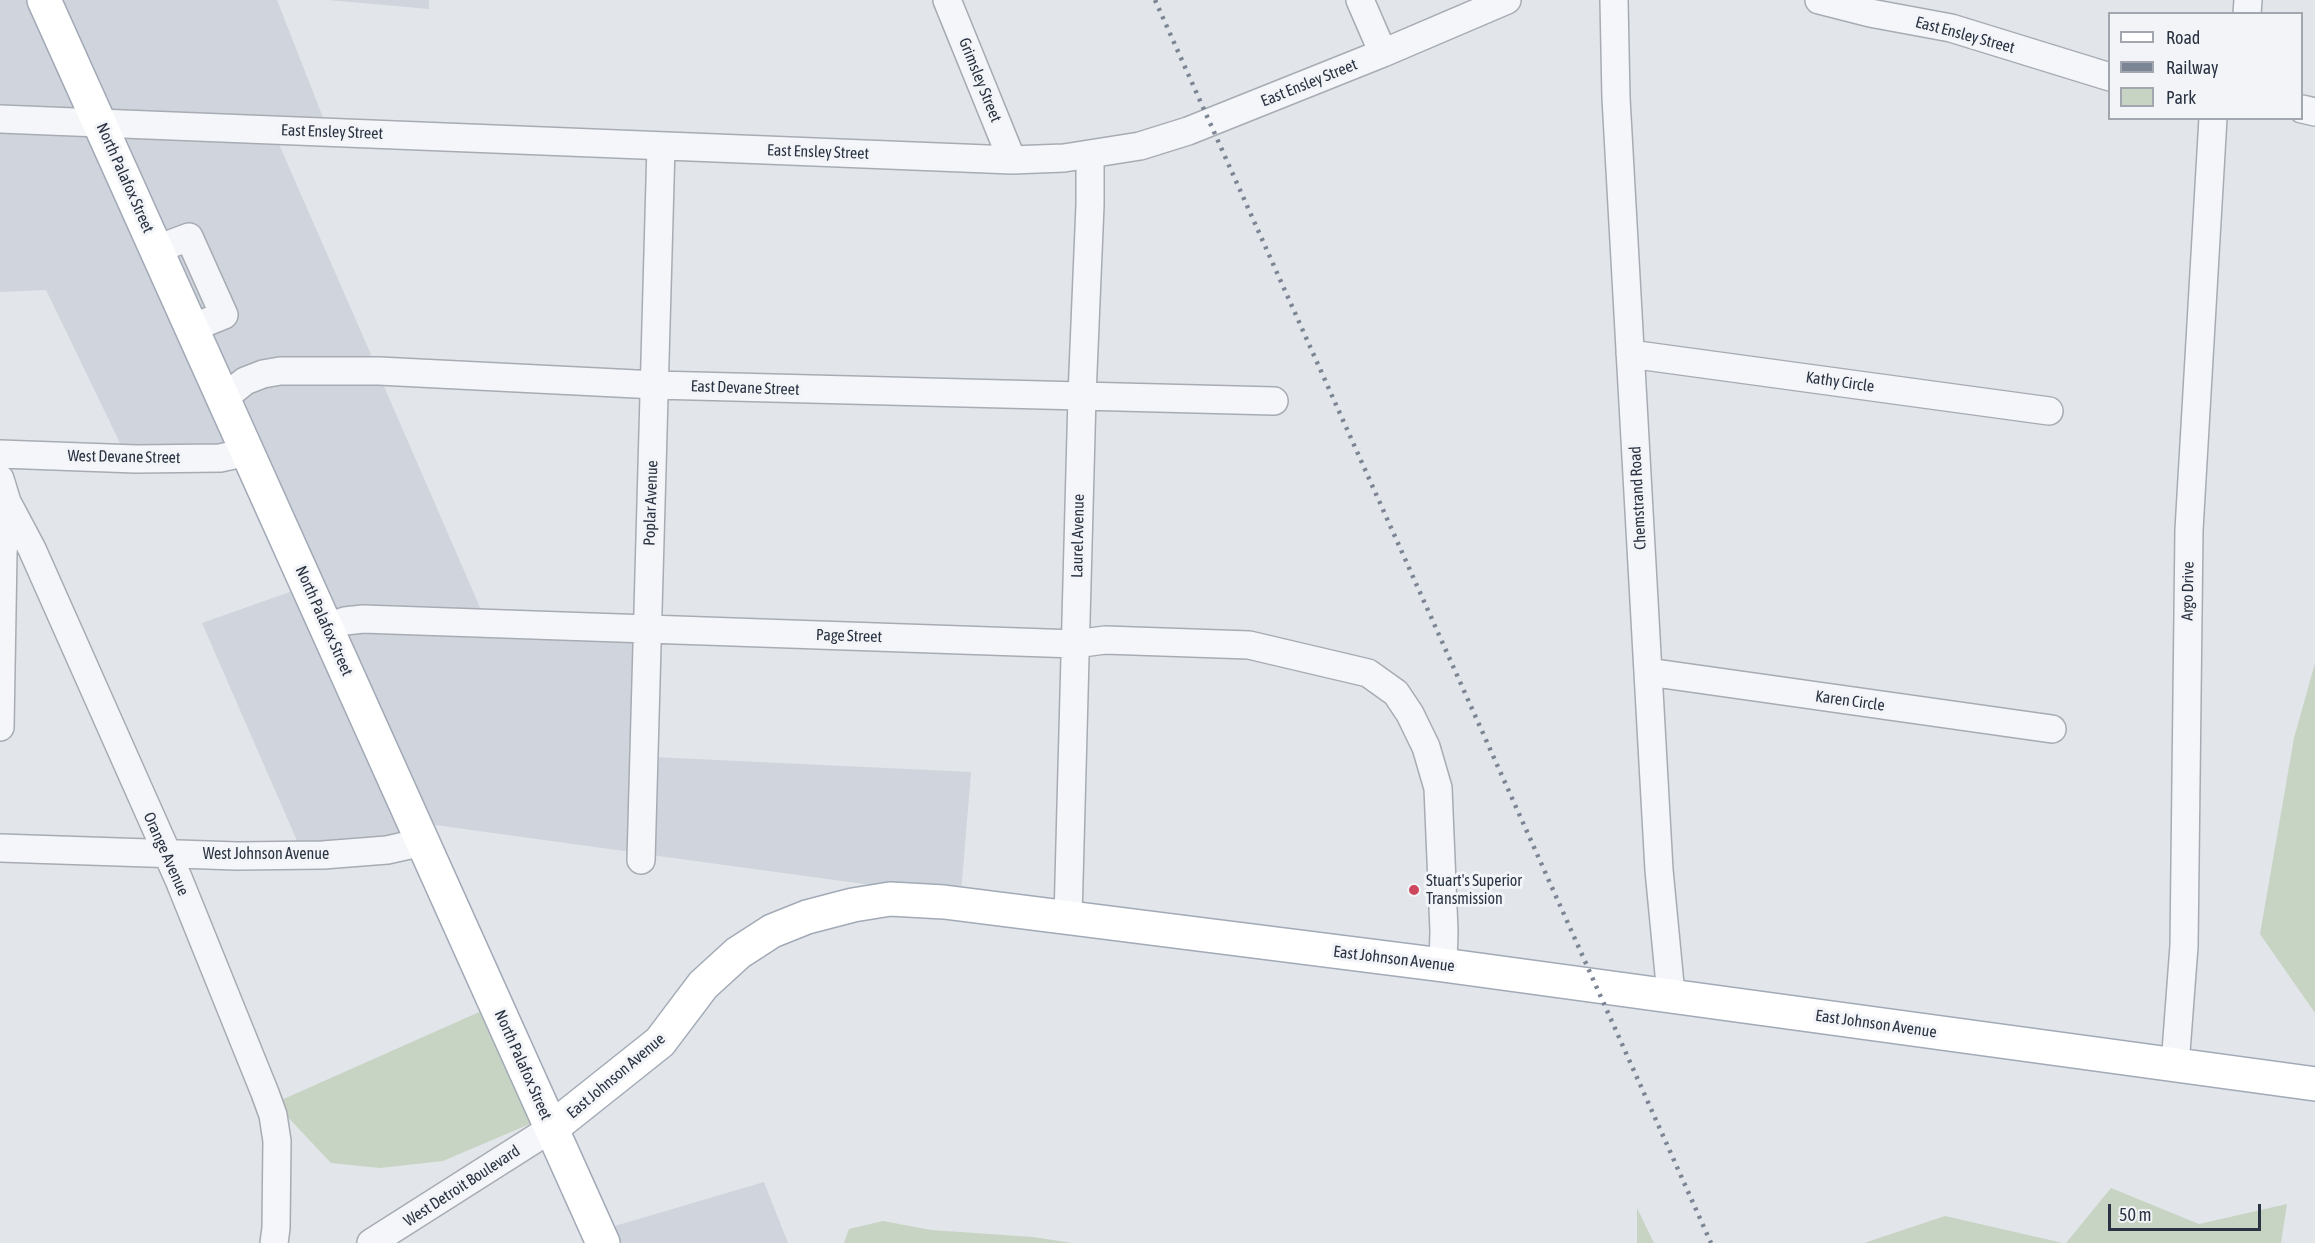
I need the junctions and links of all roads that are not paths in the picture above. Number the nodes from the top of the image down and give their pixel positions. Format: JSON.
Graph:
{"nodes":[{"id":1,"x":44,"y":0,"type":"edge"},
{"id":2,"x":947,"y":0,"type":"edge"},
{"id":3,"x":1360,"y":0,"type":"edge"},
{"id":4,"x":1507,"y":0,"type":"edge"},
{"id":5,"x":1614,"y":0,"type":"edge"},
{"id":6,"x":1819,"y":0,"type":"edge"},
{"id":7,"x":1383,"y":53,"type":"junction"},
{"id":8,"x":2108,"y":77,"type":"edge"},
{"id":9,"x":0,"y":118,"type":"edge"},
{"id":10,"x":2213,"y":120,"type":"edge"},
{"id":11,"x":100,"y":123,"type":"junction"},
{"id":12,"x":661,"y":146,"type":"junction"},
{"id":13,"x":1090,"y":155,"type":"junction"},
{"id":14,"x":1012,"y":160,"type":"junction"},
{"id":15,"x":1630,"y":354,"type":"junction"},
{"id":16,"x":656,"y":385,"type":"junction"},
{"id":17,"x":1082,"y":396,"type":"junction"},
{"id":18,"x":224,"y":398,"type":"junction"},
{"id":19,"x":1274,"y":401,"type":"dead end"},
{"id":20,"x":2049,"y":411,"type":"dead end"},
{"id":21,"x":248,"y":452,"type":"junction"},
{"id":22,"x":0,"y":454,"type":"edge"},
{"id":23,"x":3,"y":490,"type":"edge"},
{"id":24,"x":327,"y":627,"type":"junction"},
{"id":25,"x":646,"y":630,"type":"junction"},
{"id":26,"x":1075,"y":644,"type":"junction"},
{"id":27,"x":1648,"y":672,"type":"junction"},
{"id":28,"x":0,"y":727,"type":"edge"},
{"id":29,"x":2052,"y":729,"type":"dead end"},
{"id":30,"x":423,"y":842,"type":"junction"},
{"id":31,"x":0,"y":848,"type":"edge"},
{"id":32,"x":166,"y":853,"type":"junction"},
{"id":33,"x":641,"y":860,"type":"dead end"},
{"id":34,"x":1068,"y":918,"type":"junction"},
{"id":35,"x":1443,"y":965,"type":"junction"},
{"id":36,"x":1671,"y":995,"type":"junction"},
{"id":37,"x":2175,"y":1065,"type":"junction"},
{"id":38,"x":2315,"y":1084,"type":"edge"},
{"id":39,"x":552,"y":1128,"type":"junction"},
{"id":40,"x":274,"y":1243,"type":"edge"},
{"id":41,"x":371,"y":1243,"type":"edge"},
{"id":42,"x":603,"y":1243,"type":"edge"}],
"edges":[{"from":1,"to":11,"type":"main road","name":"North Palafox Street"},
{"from":2,"to":14,"type":"street","name":"Grimsley Street"},
{"from":3,"to":7,"type":"street"},
{"from":4,"to":7,"type":"street","name":"East Ensley Street"},
{"from":5,"to":15,"type":"street","name":"Chemstrand Road"},
{"from":6,"to":8,"type":"street","name":"East Ensley Street"},
{"from":7,"to":13,"type":"street","name":"East Ensley Street"},
{"from":9,"to":11,"type":"street","name":"East Ensley Street"},
{"from":10,"to":37,"type":"street","name":"Argo Drive"},
{"from":11,"to":12,"type":"street","name":"East Ensley Street"},
{"from":11,"to":18,"type":"main road","name":"North Palafox Street"},
{"from":12,"to":14,"type":"street","name":"East Ensley Street"},
{"from":12,"to":16,"type":"street","name":"Poplar Avenue"},
{"from":13,"to":14,"type":"street","name":"East Ensley Street"},
{"from":13,"to":17,"type":"street","name":"Laurel Avenue"},
{"from":15,"to":20,"type":"street","name":"Kathy Circle"},
{"from":15,"to":27,"type":"street","name":"Chemstrand Road"},
{"from":16,"to":17,"type":"street","name":"East Devane Street"},
{"from":16,"to":18,"type":"street","name":"East Devane Street"},
{"from":16,"to":25,"type":"street","name":"Poplar Avenue"},
{"from":17,"to":19,"type":"street","name":"East Devane Street"},
{"from":17,"to":26,"type":"street","name":"Laurel Avenue"},
{"from":18,"to":21,"type":"main road","name":"North Palafox Street"},
{"from":21,"to":22,"type":"street","name":"West Devane Street"},
{"from":21,"to":24,"type":"main road","name":"North Palafox Street"},
{"from":23,"to":28,"type":"street"},
{"from":23,"to":32,"type":"street","name":"Orange Avenue"},
{"from":24,"to":25,"type":"street","name":"Page Street"},
{"from":24,"to":30,"type":"main road","name":"North Palafox Street"},
{"from":25,"to":26,"type":"street","name":"Page Street"},
{"from":25,"to":33,"type":"street","name":"Poplar Avenue"},
{"from":26,"to":34,"type":"street","name":"Laurel Avenue"},
{"from":26,"to":35,"type":"street","name":"Page Street"},
{"from":27,"to":29,"type":"street","name":"Karen Circle"},
{"from":27,"to":36,"type":"street","name":"Chemstrand Road"},
{"from":30,"to":32,"type":"street","name":"West Johnson Avenue"},
{"from":30,"to":39,"type":"main road","name":"North Palafox Street"},
{"from":31,"to":32,"type":"street","name":"West Johnson Avenue"},
{"from":32,"to":40,"type":"street","name":"Orange Avenue"},
{"from":34,"to":35,"type":"main road","name":"East Johnson Avenue"},
{"from":34,"to":39,"type":"main road","name":"East Johnson Avenue"},
{"from":35,"to":36,"type":"main road","name":"East Johnson Avenue"},
{"from":36,"to":37,"type":"main road","name":"East Johnson Avenue"},
{"from":37,"to":38,"type":"main road","name":"East Johnson Avenue"},
{"from":39,"to":41,"type":"street","name":"West Detroit Boulevard"},
{"from":39,"to":42,"type":"main road","name":"North Palafox Street"}]}
